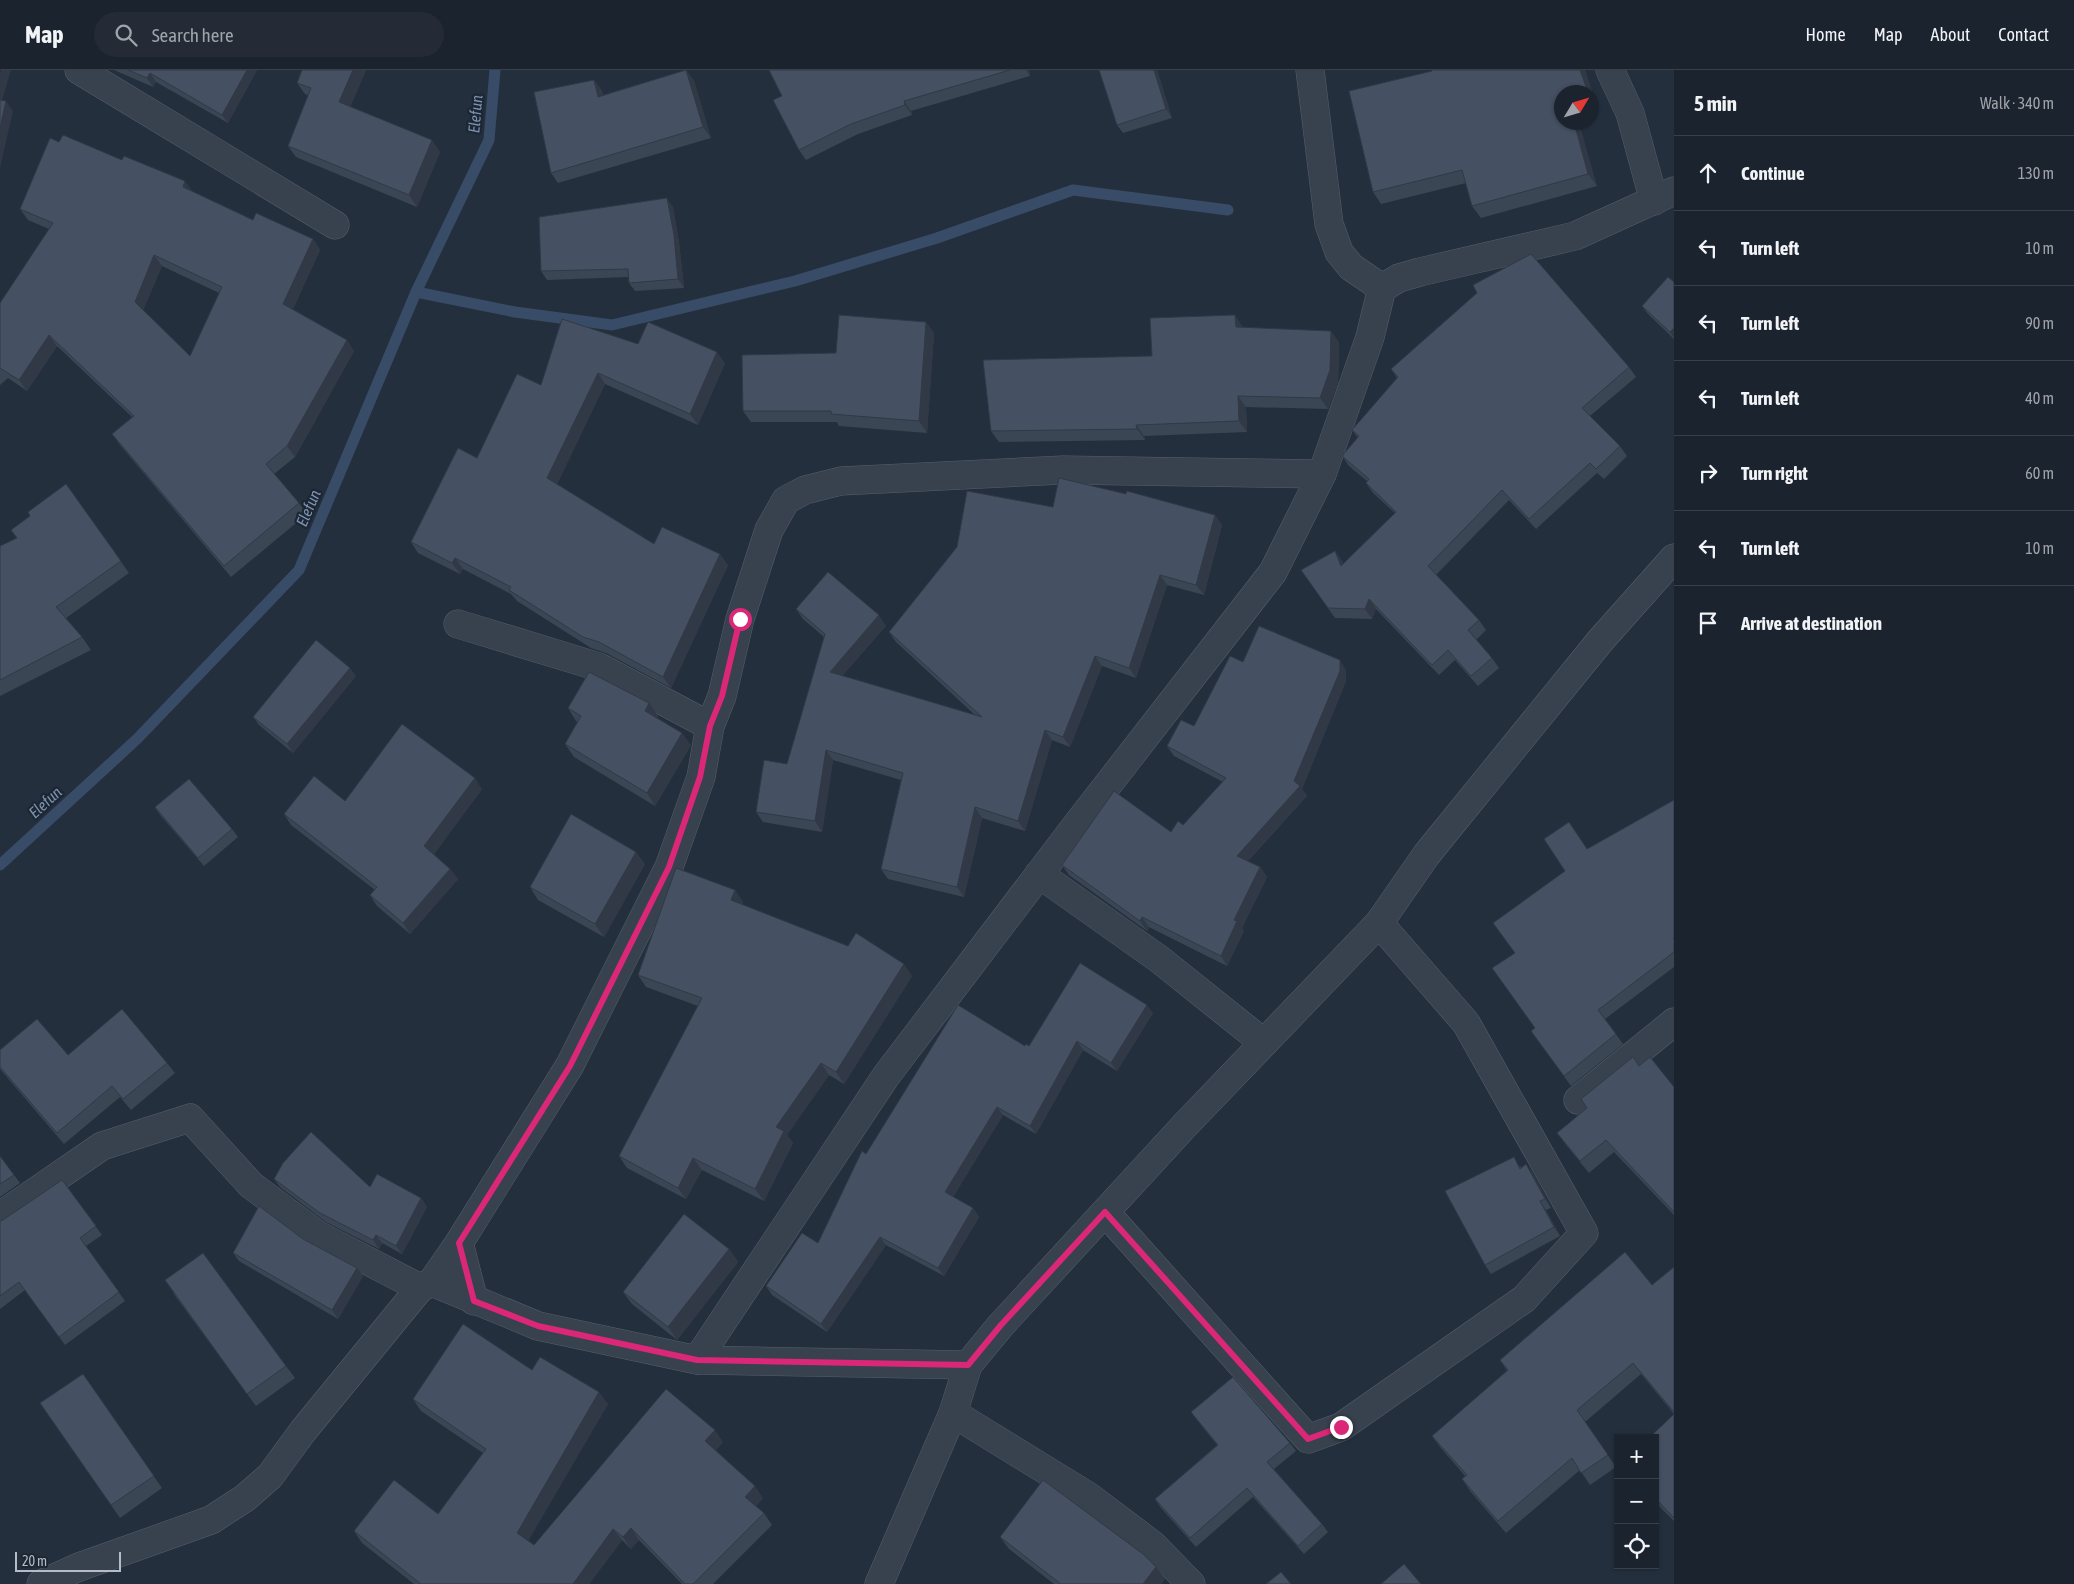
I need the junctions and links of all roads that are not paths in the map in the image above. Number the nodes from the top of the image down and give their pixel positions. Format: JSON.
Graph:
{"nodes":[{"id":1,"x":79,"y":70,"type":"edge"},
{"id":2,"x":1310,"y":70,"type":"edge"},
{"id":3,"x":1610,"y":70,"type":"edge"},
{"id":4,"x":1664,"y":196,"type":"edge"},
{"id":5,"x":336,"y":225,"type":"dead end"},
{"id":6,"x":1382,"y":288,"type":"junction"},
{"id":7,"x":1322,"y":474,"type":"junction"},
{"id":8,"x":1674,"y":558,"type":"edge"},
{"id":9,"x":458,"y":624,"type":"dead end"},
{"id":10,"x":710,"y":726,"type":"junction"},
{"id":11,"x":1039,"y":874,"type":"junction"},
{"id":12,"x":1379,"y":923,"type":"junction"},
{"id":13,"x":1674,"y":1022,"type":"edge"},
{"id":14,"x":1264,"y":1043,"type":"junction"},
{"id":15,"x":1578,"y":1100,"type":"dead end"},
{"id":16,"x":1105,"y":1212,"type":"junction"},
{"id":17,"x":0,"y":1216,"type":"edge"},
{"id":18,"x":459,"y":1243,"type":"junction"},
{"id":19,"x":426,"y":1285,"type":"junction"},
{"id":20,"x":474,"y":1301,"type":"junction"},
{"id":21,"x":697,"y":1360,"type":"junction"},
{"id":22,"x":968,"y":1365,"type":"junction"},
{"id":23,"x":953,"y":1413,"type":"junction"},
{"id":24,"x":41,"y":1584,"type":"edge"},
{"id":25,"x":879,"y":1584,"type":"edge"},
{"id":26,"x":1191,"y":1584,"type":"edge"}],
"edges":[{"from":1,"to":5,"type":"street"},
{"from":2,"to":6,"type":"street"},
{"from":3,"to":4,"type":"street"},
{"from":4,"to":6,"type":"street"},
{"from":6,"to":7,"type":"street"},
{"from":7,"to":10,"type":"street"},
{"from":7,"to":11,"type":"street"},
{"from":8,"to":12,"type":"street"},
{"from":9,"to":10,"type":"street"},
{"from":10,"to":18,"type":"street"},
{"from":11,"to":14,"type":"street"},
{"from":11,"to":21,"type":"street"},
{"from":12,"to":14,"type":"street"},
{"from":12,"to":16,"type":"street"},
{"from":13,"to":15,"type":"street"},
{"from":14,"to":16,"type":"street"},
{"from":16,"to":22,"type":"street"},
{"from":17,"to":19,"type":"street"},
{"from":18,"to":19,"type":"street"},
{"from":18,"to":20,"type":"street"},
{"from":19,"to":20,"type":"street"},
{"from":19,"to":24,"type":"street"},
{"from":20,"to":21,"type":"street"},
{"from":21,"to":22,"type":"street"},
{"from":22,"to":23,"type":"street"},
{"from":23,"to":25,"type":"street"},
{"from":23,"to":26,"type":"street"}]}
